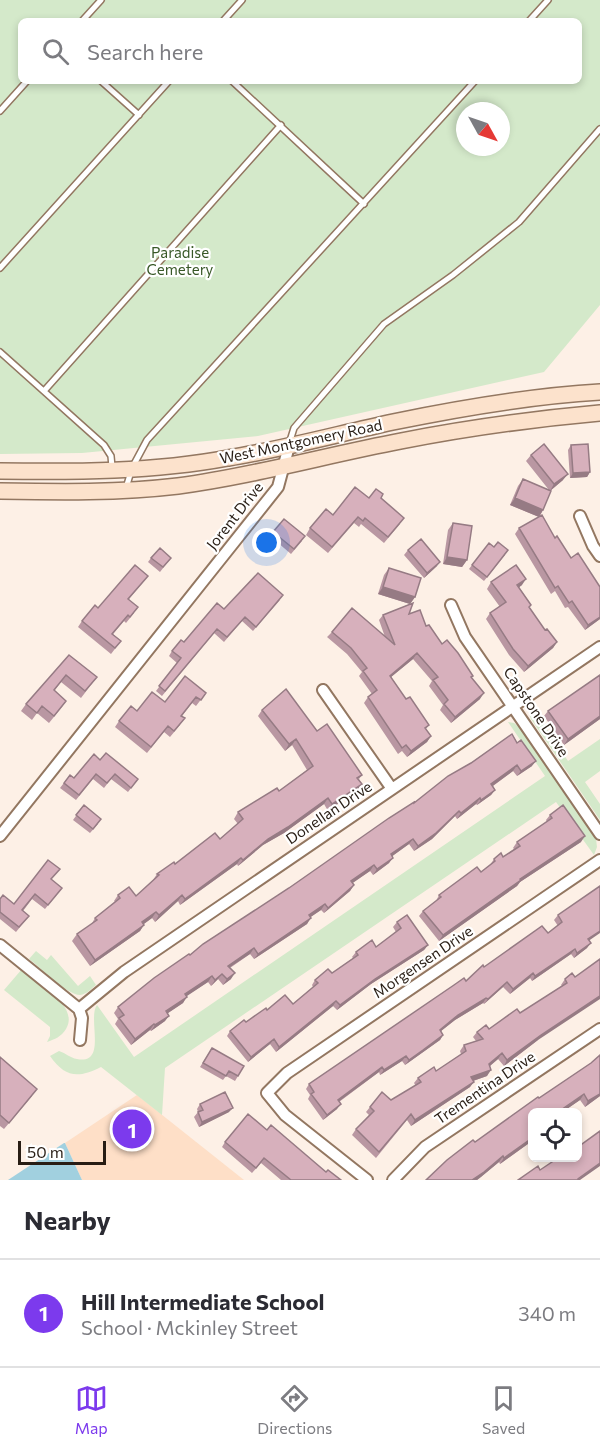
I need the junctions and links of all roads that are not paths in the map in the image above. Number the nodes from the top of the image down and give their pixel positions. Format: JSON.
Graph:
{"nodes":[{"id":1,"x":101,"y":0,"type":"edge"},
{"id":2,"x":242,"y":0,"type":"edge"},
{"id":3,"x":548,"y":0,"type":"edge"},
{"id":4,"x":85,"y":18,"type":"edge"},
{"id":5,"x":226,"y":18,"type":"edge"},
{"id":6,"x":532,"y":18,"type":"edge"},
{"id":7,"x":24,"y":84,"type":"edge"},
{"id":8,"x":104,"y":84,"type":"edge"},
{"id":9,"x":166,"y":84,"type":"edge"},
{"id":10,"x":235,"y":84,"type":"edge"},
{"id":11,"x":472,"y":84,"type":"edge"},
{"id":12,"x":0,"y":111,"type":"edge"},
{"id":13,"x":139,"y":115,"type":"junction"},
{"id":14,"x":281,"y":125,"type":"junction"},
{"id":15,"x":600,"y":129,"type":"edge"},
{"id":16,"x":364,"y":204,"type":"junction"},
{"id":17,"x":0,"y":268,"type":"edge"},
{"id":18,"x":0,"y":351,"type":"edge"},
{"id":19,"x":44,"y":391,"type":"junction"},
{"id":20,"x":600,"y":392,"type":"edge"},
{"id":21,"x":600,"y":413,"type":"edge"},
{"id":22,"x":289,"y":446,"type":"junction"},
{"id":23,"x":283,"y":467,"type":"junction"},
{"id":24,"x":132,"y":468,"type":"junction"},
{"id":25,"x":112,"y":469,"type":"junction"},
{"id":26,"x":0,"y":471,"type":"edge"},
{"id":27,"x":126,"y":489,"type":"junction"},
{"id":28,"x":0,"y":491,"type":"edge"},
{"id":29,"x":580,"y":516,"type":"dead end"},
{"id":30,"x":600,"y":556,"type":"edge"},
{"id":31,"x":451,"y":605,"type":"dead end"},
{"id":32,"x":600,"y":647,"type":"edge"},
{"id":33,"x":323,"y":690,"type":"dead end"},
{"id":34,"x":513,"y":706,"type":"junction"},
{"id":35,"x":392,"y":789,"type":"junction"},
{"id":36,"x":600,"y":834,"type":"edge"},
{"id":37,"x":0,"y":836,"type":"edge"},
{"id":38,"x":600,"y":860,"type":"edge"},
{"id":39,"x":0,"y":945,"type":"edge"},
{"id":40,"x":79,"y":1009,"type":"junction"},
{"id":41,"x":600,"y":1029,"type":"edge"},
{"id":42,"x":80,"y":1040,"type":"dead end"},
{"id":43,"x":367,"y":1180,"type":"edge"},
{"id":44,"x":393,"y":1180,"type":"edge"}],
"edges":[{"from":1,"to":4,"type":"lane"},
{"from":2,"to":5,"type":"lane"},
{"from":3,"to":6,"type":"lane"},
{"from":7,"to":12,"type":"lane"},
{"from":8,"to":13,"type":"lane"},
{"from":9,"to":13,"type":"lane"},
{"from":10,"to":14,"type":"lane"},
{"from":11,"to":16,"type":"lane"},
{"from":13,"to":17,"type":"lane"},
{"from":14,"to":16,"type":"lane"},
{"from":14,"to":19,"type":"lane"},
{"from":15,"to":22,"type":"lane","name":"Jorent Drive"},
{"from":16,"to":24,"type":"lane"},
{"from":18,"to":19,"type":"lane"},
{"from":19,"to":25,"type":"lane"},
{"from":20,"to":22,"type":"main road","name":"West Montgomery Road"},
{"from":21,"to":23,"type":"main road","name":"West Montgomery Road"},
{"from":22,"to":23,"type":"street","name":"Jorent Drive"},
{"from":22,"to":24,"type":"main road","name":"West Montgomery Road"},
{"from":23,"to":27,"type":"main road","name":"West Montgomery Road"},
{"from":23,"to":37,"type":"street","name":"Jorent Drive"},
{"from":24,"to":25,"type":"main road","name":"West Montgomery Road"},
{"from":24,"to":27,"type":"lane"},
{"from":25,"to":26,"type":"main road","name":"West Montgomery Road"},
{"from":27,"to":28,"type":"main road","name":"West Montgomery Road"},
{"from":29,"to":30,"type":"street"},
{"from":31,"to":34,"type":"street","name":"Capstone Drive"},
{"from":32,"to":34,"type":"street","name":"Donellan Drive"},
{"from":33,"to":35,"type":"street"},
{"from":34,"to":35,"type":"street","name":"Donellan Drive"},
{"from":34,"to":36,"type":"street","name":"Capstone Drive"},
{"from":35,"to":40,"type":"street","name":"Donellan Drive"},
{"from":38,"to":43,"type":"street","name":"Morgensen Drive"},
{"from":39,"to":40,"type":"street"},
{"from":40,"to":42,"type":"street"},
{"from":41,"to":44,"type":"street","name":"Trementina Drive"}]}
